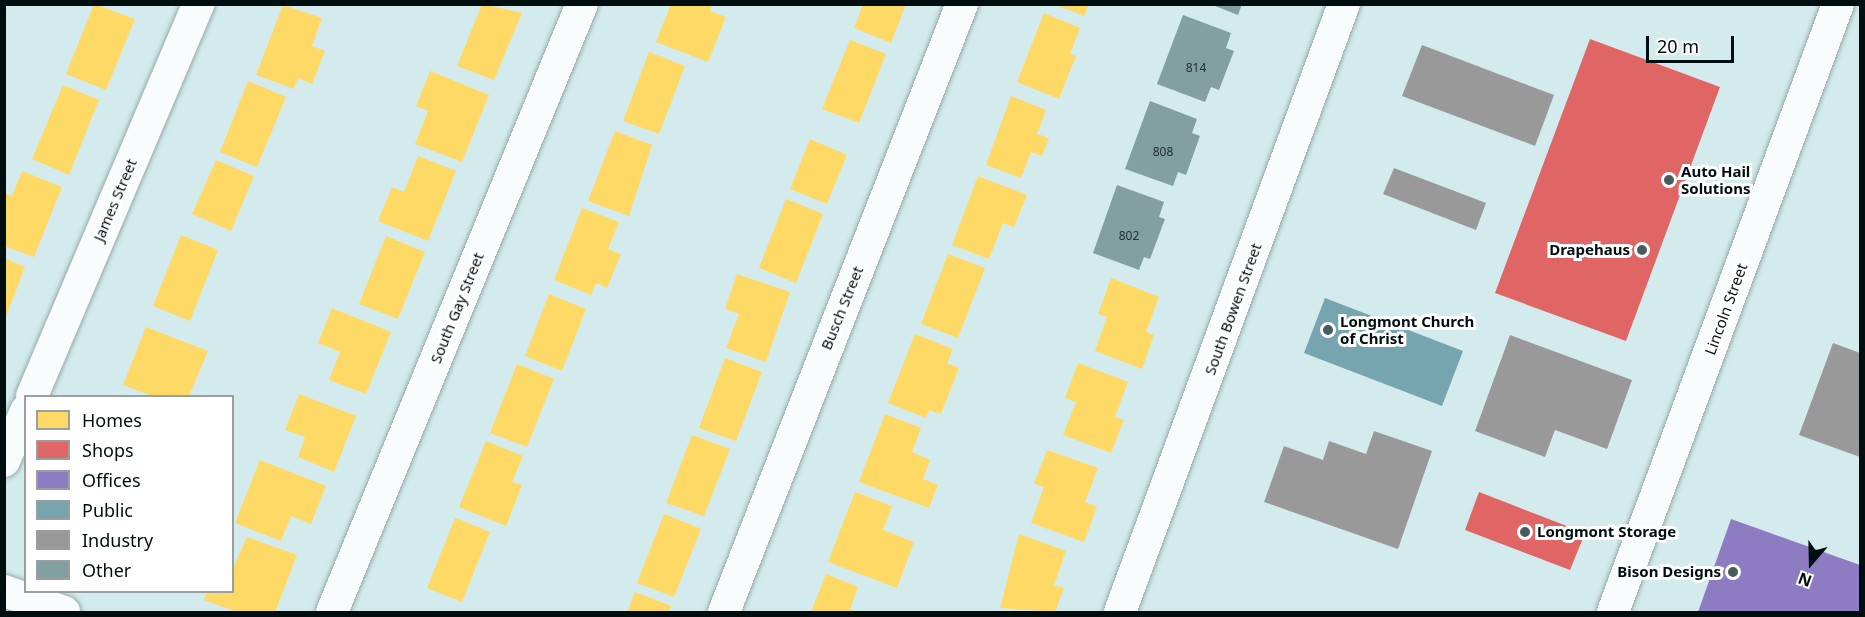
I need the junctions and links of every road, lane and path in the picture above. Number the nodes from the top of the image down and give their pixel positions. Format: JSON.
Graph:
{"nodes":[{"id":1,"x":198,"y":4,"type":"edge"},
{"id":2,"x":582,"y":4,"type":"edge"},
{"id":3,"x":962,"y":4,"type":"edge"},
{"id":4,"x":1344,"y":4,"type":"edge"},
{"id":5,"x":1838,"y":4,"type":"edge"},
{"id":6,"x":32,"y":395,"type":"edge"},
{"id":7,"x":24,"y":416,"type":"edge"},
{"id":8,"x":4,"y":461,"type":"edge"},
{"id":9,"x":4,"y":591,"type":"edge"},
{"id":10,"x":64,"y":612,"type":"edge"},
{"id":11,"x":332,"y":612,"type":"edge"},
{"id":12,"x":724,"y":612,"type":"edge"},
{"id":13,"x":1120,"y":612,"type":"edge"},
{"id":14,"x":1613,"y":612,"type":"edge"}],
"edges":[{"from":1,"to":6,"type":"street","name":"James Street"},
{"from":2,"to":11,"type":"street","name":"South Gay Street"},
{"from":3,"to":12,"type":"street","name":"Busch Street"},
{"from":4,"to":13,"type":"street","name":"South Bowen Street"},
{"from":5,"to":14,"type":"street","name":"Lincoln Street"},
{"from":7,"to":8,"type":"street"},
{"from":9,"to":10,"type":"street"}]}
